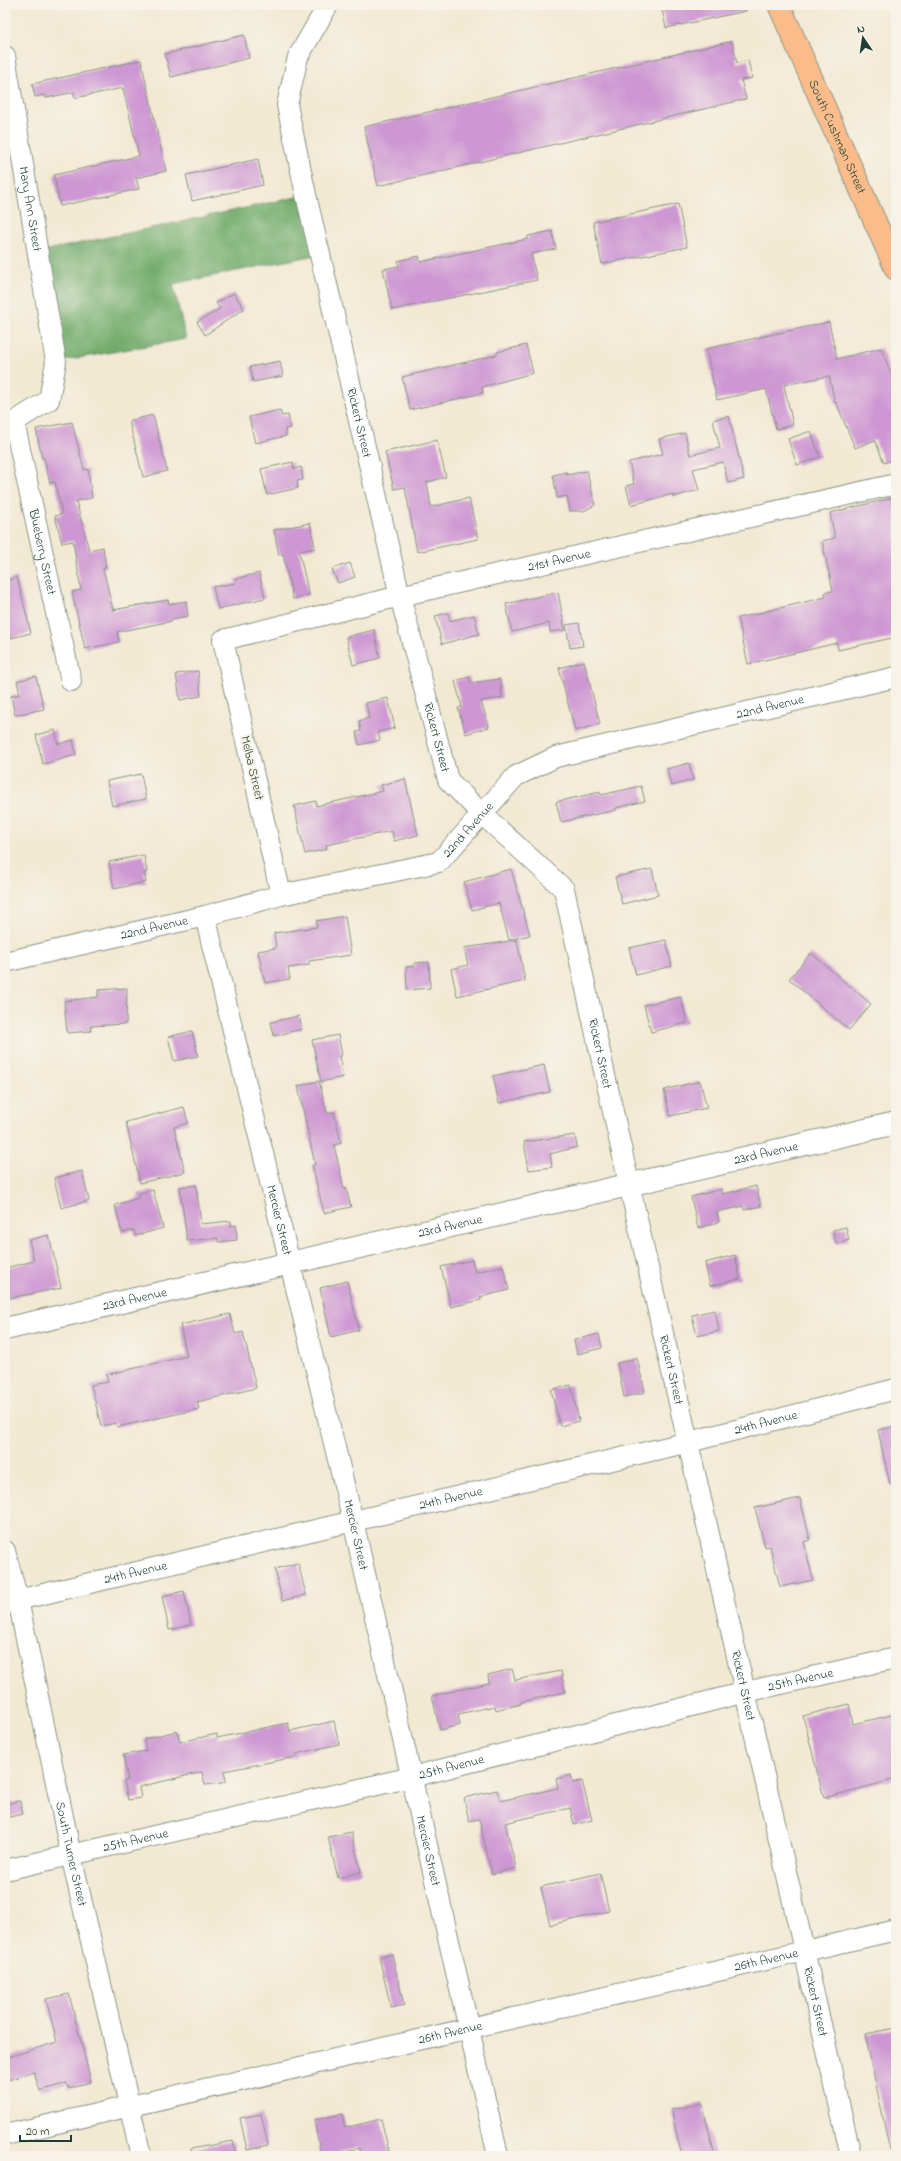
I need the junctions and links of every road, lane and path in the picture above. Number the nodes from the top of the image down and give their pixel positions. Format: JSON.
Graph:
{"nodes":[{"id":1,"x":328,"y":5,"type":"edge"},
{"id":2,"x":779,"y":5,"type":"edge"},
{"id":3,"x":5,"y":56,"type":"edge"},
{"id":4,"x":896,"y":269,"type":"edge"},
{"id":5,"x":10,"y":423,"type":"edge"},
{"id":6,"x":896,"y":484,"type":"edge"},
{"id":7,"x":400,"y":596,"type":"junction"},
{"id":8,"x":223,"y":640,"type":"joint"},
{"id":9,"x":896,"y":677,"type":"edge"},
{"id":10,"x":71,"y":681,"type":"dead end"},
{"id":11,"x":482,"y":814,"type":"junction"},
{"id":12,"x":281,"y":895,"type":"junction"},
{"id":13,"x":205,"y":916,"type":"junction"},
{"id":14,"x":5,"y":962,"type":"edge"},
{"id":15,"x":896,"y":1123,"type":"edge"},
{"id":16,"x":629,"y":1184,"type":"junction"},
{"id":17,"x":290,"y":1264,"type":"junction"},
{"id":18,"x":5,"y":1329,"type":"edge"},
{"id":19,"x":896,"y":1389,"type":"edge"},
{"id":20,"x":689,"y":1442,"type":"junction"},
{"id":21,"x":353,"y":1521,"type":"junction"},
{"id":22,"x":5,"y":1551,"type":"edge"},
{"id":23,"x":11,"y":1602,"type":"edge"},
{"id":24,"x":896,"y":1658,"type":"edge"},
{"id":25,"x":746,"y":1692,"type":"junction"},
{"id":26,"x":412,"y":1777,"type":"junction"},
{"id":27,"x":71,"y":1855,"type":"junction"},
{"id":28,"x":5,"y":1870,"type":"edge"},
{"id":29,"x":896,"y":1930,"type":"edge"},
{"id":30,"x":805,"y":1951,"type":"junction"},
{"id":31,"x":470,"y":2028,"type":"junction"},
{"id":32,"x":130,"y":2105,"type":"junction"},
{"id":33,"x":5,"y":2135,"type":"edge"},
{"id":34,"x":141,"y":2156,"type":"edge"},
{"id":35,"x":498,"y":2156,"type":"edge"},
{"id":36,"x":851,"y":2156,"type":"edge"}],
"edges":[{"from":1,"to":7,"type":"street","name":"Rickert Street"},
{"from":2,"to":4,"type":"main road","name":"South Cushman Street"},
{"from":3,"to":5,"type":"street","name":"Mary Ann Street"},
{"from":5,"to":10,"type":"street","name":"Blueberry Street"},
{"from":6,"to":7,"type":"street","name":"21st Avenue"},
{"from":7,"to":8,"type":"street","name":"21st Avenue"},
{"from":7,"to":11,"type":"street","name":"Rickert Street"},
{"from":8,"to":12,"type":"street","name":"Melba Street"},
{"from":9,"to":11,"type":"street","name":"22nd Avenue"},
{"from":11,"to":12,"type":"street","name":"22nd Avenue"},
{"from":11,"to":16,"type":"street","name":"Rickert Street"},
{"from":12,"to":13,"type":"street","name":"22nd Avenue"},
{"from":13,"to":14,"type":"street","name":"22nd Avenue"},
{"from":13,"to":17,"type":"street","name":"Mercier Street"},
{"from":15,"to":16,"type":"street","name":"23rd Avenue"},
{"from":16,"to":17,"type":"street","name":"23rd Avenue"},
{"from":16,"to":20,"type":"street","name":"Rickert Street"},
{"from":17,"to":18,"type":"street","name":"23rd Avenue"},
{"from":17,"to":21,"type":"street","name":"Mercier Street"},
{"from":19,"to":20,"type":"street","name":"24th Avenue"},
{"from":20,"to":21,"type":"street","name":"24th Avenue"},
{"from":20,"to":25,"type":"street","name":"Rickert Street"},
{"from":21,"to":23,"type":"street","name":"24th Avenue"},
{"from":21,"to":26,"type":"street","name":"Mercier Street"},
{"from":22,"to":23,"type":"street","name":"South Turner Street"},
{"from":23,"to":27,"type":"street","name":"South Turner Street"},
{"from":24,"to":25,"type":"street","name":"25th Avenue"},
{"from":25,"to":26,"type":"street","name":"25th Avenue"},
{"from":25,"to":30,"type":"street","name":"Rickert Street"},
{"from":26,"to":27,"type":"street","name":"25th Avenue"},
{"from":26,"to":31,"type":"street","name":"Mercier Street"},
{"from":27,"to":28,"type":"street","name":"25th Avenue"},
{"from":27,"to":32,"type":"street","name":"South Turner Street"},
{"from":29,"to":30,"type":"street","name":"26th Avenue"},
{"from":30,"to":31,"type":"street","name":"26th Avenue"},
{"from":30,"to":36,"type":"street","name":"Rickert Street"},
{"from":31,"to":32,"type":"street","name":"26th Avenue"},
{"from":31,"to":35,"type":"street","name":"Mercier Street"},
{"from":32,"to":33,"type":"street","name":"26th Avenue"},
{"from":32,"to":34,"type":"street","name":"South Turner Street"}]}
